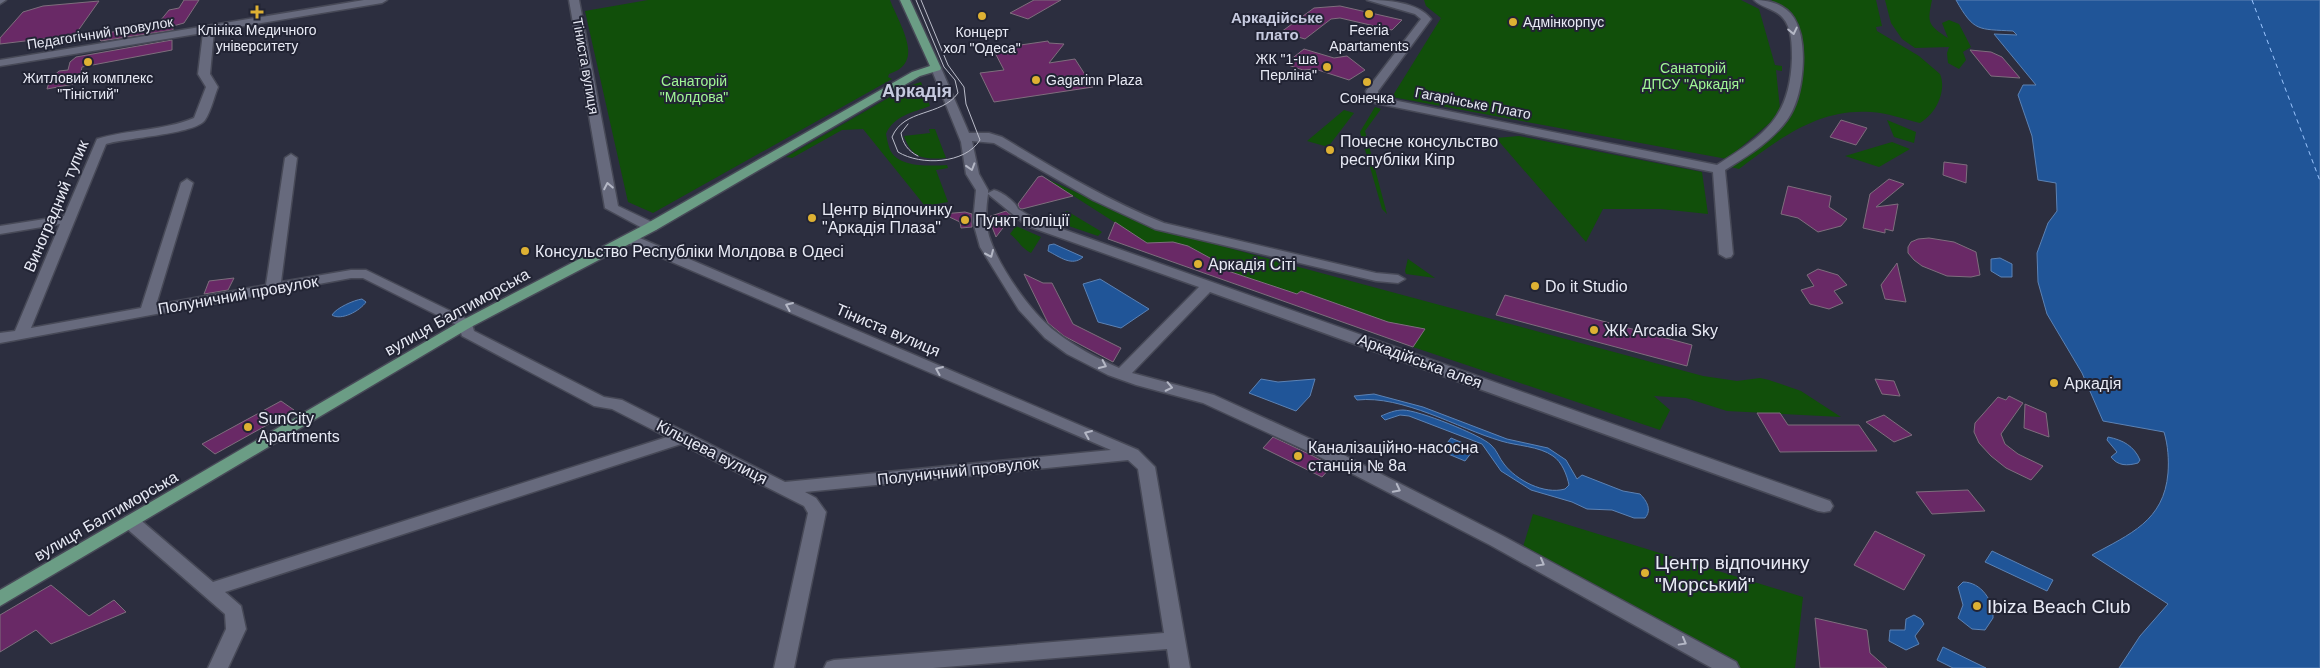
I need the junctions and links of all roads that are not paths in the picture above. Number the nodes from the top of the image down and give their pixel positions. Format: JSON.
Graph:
{"nodes":[{"id":1,"x":382,"y":0,"type":"edge"},
{"id":2,"x":574,"y":0,"type":"edge"},
{"id":3,"x":1372,"y":0,"type":"edge"},
{"id":4,"x":1759,"y":0,"type":"edge"},
{"id":5,"x":909,"y":1,"type":"edge"},
{"id":6,"x":208,"y":29,"type":"junction"},
{"id":7,"x":0,"y":63,"type":"edge"},
{"id":8,"x":936,"y":68,"type":"junction"},
{"id":9,"x":966,"y":139,"type":"junction"},
{"id":10,"x":291,"y":158,"type":"dead end"},
{"id":11,"x":1720,"y":169,"type":"junction"},
{"id":12,"x":187,"y":183,"type":"dead end"},
{"id":13,"x":988,"y":192,"type":"junction"},
{"id":14,"x":69,"y":220,"type":"junction"},
{"id":15,"x":652,"y":227,"type":"junction"},
{"id":16,"x":0,"y":230,"type":"edge"},
{"id":17,"x":630,"y":239,"type":"junction"},
{"id":18,"x":1726,"y":254,"type":"dead end"},
{"id":19,"x":1398,"y":279,"type":"dead end"},
{"id":20,"x":1209,"y":285,"type":"junction"},
{"id":21,"x":274,"y":288,"type":"junction"},
{"id":22,"x":147,"y":312,"type":"junction"},
{"id":23,"x":466,"y":324,"type":"junction"},
{"id":24,"x":20,"y":334,"type":"junction"},
{"id":25,"x":0,"y":338,"type":"edge"},
{"id":26,"x":1122,"y":374,"type":"junction"},
{"id":27,"x":684,"y":437,"type":"junction"},
{"id":28,"x":1132,"y":454,"type":"junction"},
{"id":29,"x":784,"y":488,"type":"junction"},
{"id":30,"x":1824,"y":506,"type":"dead end"},
{"id":31,"x":131,"y":522,"type":"junction"},
{"id":32,"x":209,"y":590,"type":"junction"},
{"id":33,"x":0,"y":598,"type":"edge"},
{"id":34,"x":1175,"y":640,"type":"junction"},
{"id":35,"x":218,"y":668,"type":"edge"},
{"id":36,"x":784,"y":668,"type":"edge"},
{"id":37,"x":834,"y":668,"type":"edge"},
{"id":38,"x":1180,"y":668,"type":"edge"},
{"id":39,"x":1729,"y":668,"type":"edge"}],
"edges":[{"from":1,"to":6,"type":"street","name":"Педагогічний провулок"},
{"from":15,"to":2,"type":"street","name":"Тіниста вулиця","one_way":true},
{"from":3,"to":11,"type":"street","name":"Гагарінське Плато"},
{"from":4,"to":11,"type":"street","one_way":true},
{"from":5,"to":8,"type":"main road"},
{"from":6,"to":7,"type":"street","name":"Педагогічний провулок"},
{"from":6,"to":14,"type":"street","name":"Виноградний тупик"},
{"from":8,"to":9,"type":"street"},
{"from":8,"to":15,"type":"main road","name":"вулиця Балтиморська"},
{"from":9,"to":13,"type":"street","one_way":true},
{"from":9,"to":19,"type":"street"},
{"from":10,"to":21,"type":"street"},
{"from":11,"to":18,"type":"street"},
{"from":12,"to":22,"type":"street"},
{"from":13,"to":20,"type":"street","name":"Аркадійська алея"},
{"from":13,"to":26,"type":"street","one_way":true},
{"from":14,"to":16,"type":"street"},
{"from":14,"to":24,"type":"street","name":"Виноградний тупик"},
{"from":15,"to":17,"type":"main road","name":"вулиця Балтиморська"},
{"from":17,"to":23,"type":"main road","name":"вулиця Балтиморська"},
{"from":28,"to":17,"type":"street","name":"Тіниста вулиця","one_way":true},
{"from":20,"to":26,"type":"street"},
{"from":20,"to":30,"type":"street","name":"Аркадійська алея"},
{"from":21,"to":22,"type":"street","name":"Полуничний провулок"},
{"from":21,"to":23,"type":"street","name":"Полуничний провулок"},
{"from":22,"to":24,"type":"street","name":"Полуничний провулок"},
{"from":23,"to":27,"type":"street","name":"Кільцева вулиця"},
{"from":23,"to":31,"type":"main road","name":"вулиця Балтиморська"},
{"from":24,"to":25,"type":"street","name":"Полуничний провулок"},
{"from":26,"to":39,"type":"street","one_way":true},
{"from":27,"to":29,"type":"street","name":"Кільцева вулиця"},
{"from":27,"to":32,"type":"street"},
{"from":28,"to":29,"type":"street","name":"Полуничний провулок"},
{"from":28,"to":34,"type":"street"},
{"from":29,"to":36,"type":"street","name":"Кільцева вулиця"},
{"from":31,"to":32,"type":"street"},
{"from":31,"to":33,"type":"main road","name":"вулиця Балтиморська"},
{"from":32,"to":35,"type":"street"},
{"from":34,"to":37,"type":"street"},
{"from":34,"to":38,"type":"street"}]}
